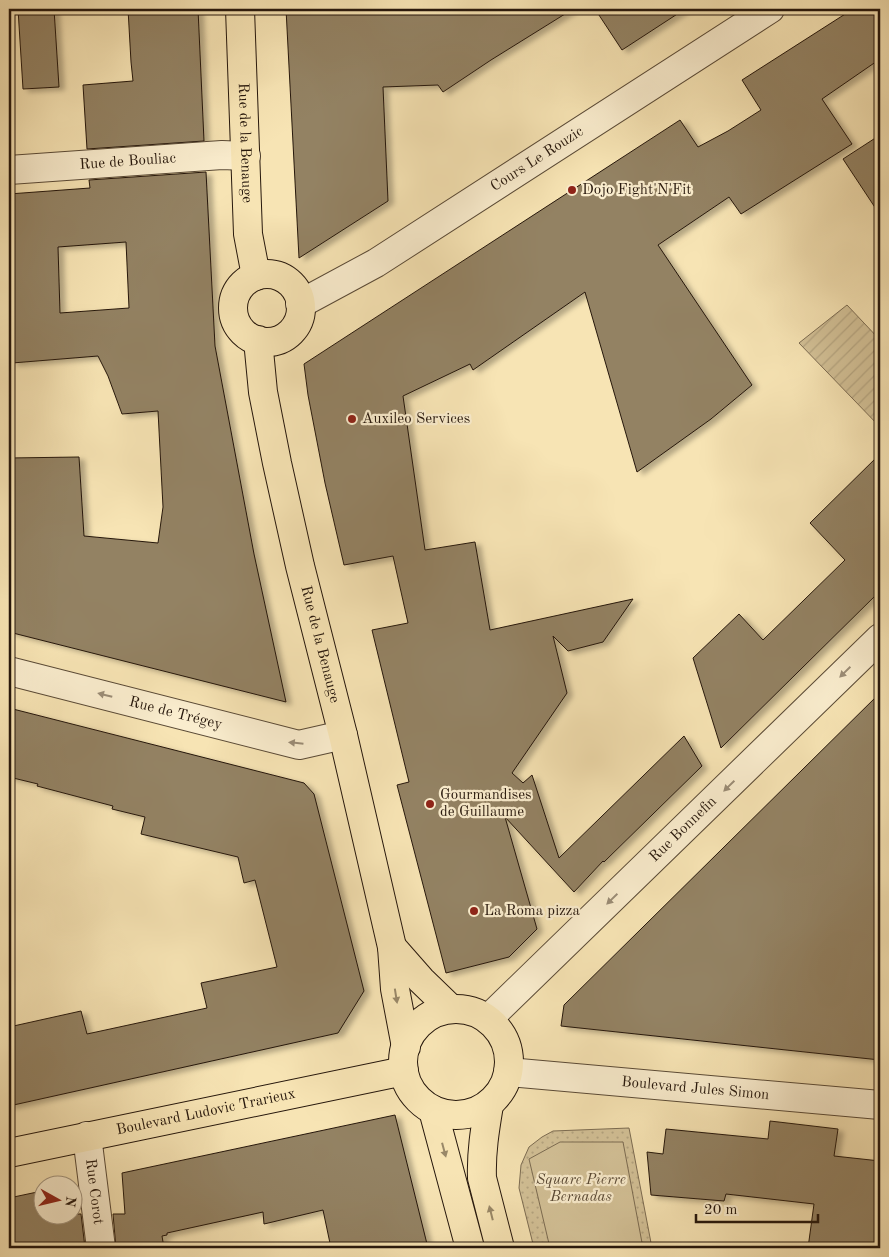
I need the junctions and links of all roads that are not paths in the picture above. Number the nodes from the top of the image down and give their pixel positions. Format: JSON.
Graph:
{"nodes":[{"id":1,"x":240,"y":9,"type":"edge"},
{"id":2,"x":770,"y":9,"type":"edge"},
{"id":3,"x":246,"y":156,"type":"junction"},
{"id":4,"x":9,"y":170,"type":"edge"},
{"id":5,"x":256,"y":276,"type":"junction"},
{"id":6,"x":300,"y":304,"type":"junction"},
{"id":7,"x":258,"y":340,"type":"junction"},
{"id":8,"x":880,"y":638,"type":"edge"},
{"id":9,"x":9,"y":670,"type":"edge"},
{"id":10,"x":343,"y":735,"type":"junction"},
{"id":11,"x":392,"y":947,"type":"junction"},
{"id":12,"x":451,"y":1009,"type":"junction"},
{"id":13,"x":488,"y":1019,"type":"junction"},
{"id":14,"x":405,"y":1059,"type":"junction"},
{"id":15,"x":508,"y":1072,"type":"junction"},
{"id":16,"x":489,"y":1105,"type":"junction"},
{"id":17,"x":880,"y":1105,"type":"edge"},
{"id":18,"x":433,"y":1110,"type":"junction"},
{"id":19,"x":87,"y":1136,"type":"junction"},
{"id":20,"x":9,"y":1153,"type":"edge"},
{"id":21,"x":102,"y":1248,"type":"edge"},
{"id":22,"x":470,"y":1248,"type":"edge"},
{"id":23,"x":500,"y":1248,"type":"edge"}],
"edges":[{"from":1,"to":3,"type":"main road","name":"Rue de la Benauge"},
{"from":2,"to":6,"type":"street","name":"Cours Le Rouzic"},
{"from":3,"to":4,"type":"street","name":"Rue de Bouliac"},
{"from":3,"to":5,"type":"main road","name":"Rue de la Benauge"},
{"from":5,"to":6,"type":"main road"},
{"from":5,"to":7,"type":"main road"},
{"from":6,"to":7,"type":"main road"},
{"from":7,"to":10,"type":"main road","name":"Rue de la Benauge"},
{"from":8,"to":13,"type":"street","name":"Rue Bonnefin","one_way":true},
{"from":10,"to":9,"type":"street","name":"Rue de Trégey","one_way":true},
{"from":10,"to":11,"type":"main road","name":"Rue de la Benauge"},
{"from":11,"to":12,"type":"main road","name":"Rue de la Benauge"},
{"from":11,"to":14,"type":"main road","name":"Rue de la Benauge","one_way":true},
{"from":12,"to":13,"type":"main road"},
{"from":12,"to":14,"type":"main road"},
{"from":13,"to":15,"type":"main road"},
{"from":14,"to":18,"type":"main road"},
{"from":14,"to":19,"type":"main road","name":"Boulevard Ludovic Trarieux"},
{"from":15,"to":16,"type":"main road"},
{"from":15,"to":17,"type":"street","name":"Boulevard Jules Simon"},
{"from":16,"to":18,"type":"main road"},
{"from":23,"to":16,"type":"main road","one_way":true},
{"from":18,"to":22,"type":"main road","one_way":true},
{"from":19,"to":20,"type":"main road","name":"Boulevard Ludovic Trarieux"},
{"from":19,"to":21,"type":"street","name":"Rue Corot"}]}
